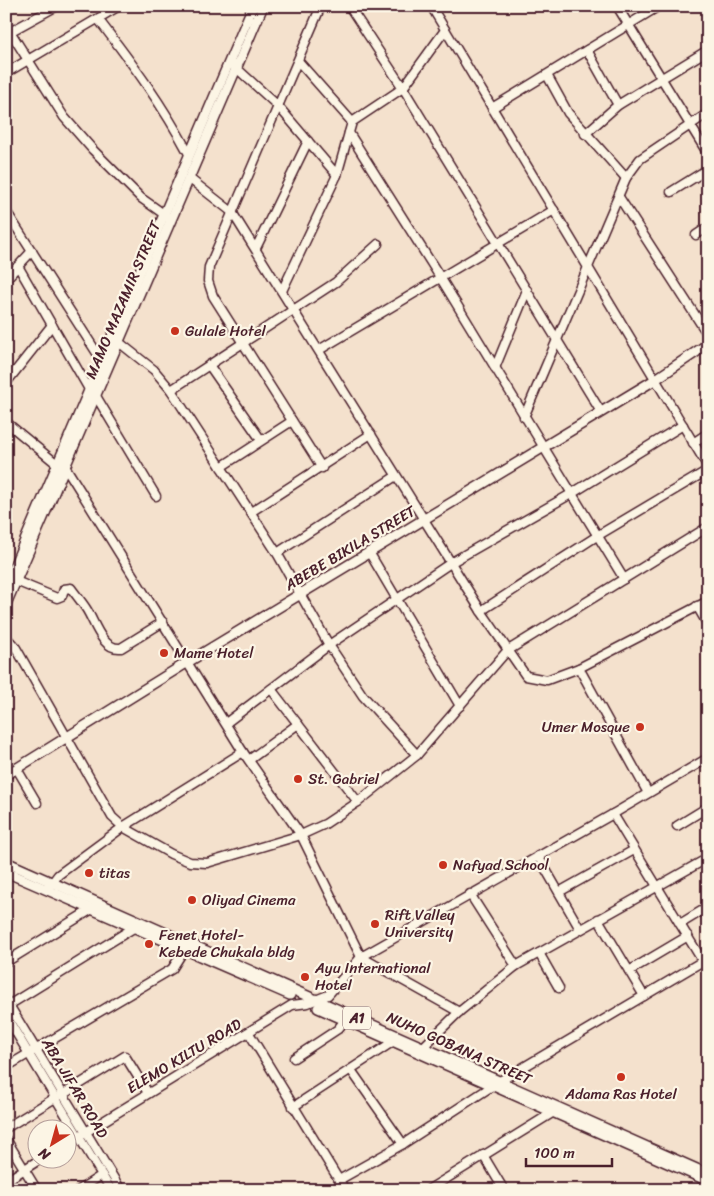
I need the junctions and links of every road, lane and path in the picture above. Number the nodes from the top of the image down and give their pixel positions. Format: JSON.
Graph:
{"nodes":[{"id":1,"x":57,"y":6,"type":"edge"},
{"id":2,"x":253,"y":6,"type":"edge"},
{"id":3,"x":264,"y":6,"type":"edge"},
{"id":4,"x":321,"y":6,"type":"edge"},
{"id":5,"x":349,"y":6,"type":"edge"},
{"id":6,"x":430,"y":6,"type":"edge"},
{"id":7,"x":617,"y":6,"type":"edge"},
{"id":8,"x":659,"y":6,"type":"edge"},
{"id":9,"x":115,"y":7,"type":"edge"},
{"id":10,"x":98,"y":19,"type":"junction"},
{"id":11,"x":628,"y":25,"type":"junction"},
{"id":12,"x":445,"y":30,"type":"junction"},
{"id":13,"x":8,"y":31,"type":"edge"},
{"id":14,"x":586,"y":50,"type":"junction"},
{"id":15,"x":708,"y":50,"type":"edge"},
{"id":16,"x":29,"y":60,"type":"junction"},
{"id":17,"x":229,"y":62,"type":"junction"},
{"id":18,"x":299,"y":62,"type":"junction"},
{"id":19,"x":237,"y":67,"type":"junction"},
{"id":20,"x":6,"y":74,"type":"edge"},
{"id":21,"x":547,"y":75,"type":"junction"},
{"id":22,"x":661,"y":78,"type":"junction"},
{"id":23,"x":403,"y":88,"type":"junction"},
{"id":24,"x":618,"y":105,"type":"junction"},
{"id":25,"x":278,"y":106,"type":"junction"},
{"id":26,"x":492,"y":108,"type":"junction"},
{"id":27,"x":708,"y":113,"type":"edge"},
{"id":28,"x":352,"y":122,"type":"junction"},
{"id":29,"x":689,"y":124,"type":"junction"},
{"id":30,"x":349,"y":133,"type":"junction"},
{"id":31,"x":585,"y":134,"type":"junction"},
{"id":32,"x":308,"y":141,"type":"junction"},
{"id":33,"x":189,"y":154,"type":"junction"},
{"id":34,"x":708,"y":154,"type":"edge"},
{"id":35,"x":708,"y":170,"type":"edge"},
{"id":36,"x":337,"y":175,"type":"junction"},
{"id":37,"x":626,"y":178,"type":"junction"},
{"id":38,"x":190,"y":179,"type":"junction"},
{"id":39,"x":671,"y":192,"type":"dead end"},
{"id":40,"x":619,"y":197,"type":"junction"},
{"id":41,"x":6,"y":210,"type":"edge"},
{"id":42,"x":554,"y":210,"type":"junction"},
{"id":43,"x":232,"y":212,"type":"junction"},
{"id":44,"x":163,"y":215,"type":"junction"},
{"id":45,"x":173,"y":219,"type":"junction"},
{"id":46,"x":708,"y":227,"type":"edge"},
{"id":47,"x":696,"y":235,"type":"dead end"},
{"id":48,"x":498,"y":243,"type":"junction"},
{"id":49,"x":378,"y":244,"type":"dead end"},
{"id":50,"x":256,"y":248,"type":"junction"},
{"id":51,"x":32,"y":251,"type":"junction"},
{"id":52,"x":18,"y":266,"type":"junction"},
{"id":53,"x":588,"y":266,"type":"junction"},
{"id":54,"x":440,"y":277,"type":"junction"},
{"id":55,"x":6,"y":279,"type":"edge"},
{"id":56,"x":527,"y":290,"type":"junction"},
{"id":57,"x":282,"y":291,"type":"junction"},
{"id":58,"x":294,"y":310,"type":"junction"},
{"id":59,"x":52,"y":326,"type":"junction"},
{"id":60,"x":708,"y":335,"type":"edge"},
{"id":61,"x":556,"y":339,"type":"junction"},
{"id":62,"x":242,"y":342,"type":"junction"},
{"id":63,"x":120,"y":343,"type":"junction"},
{"id":64,"x":708,"y":344,"type":"edge"},
{"id":65,"x":319,"y":350,"type":"junction"},
{"id":66,"x":102,"y":361,"type":"junction"},
{"id":67,"x":209,"y":365,"type":"junction"},
{"id":68,"x":494,"y":368,"type":"junction"},
{"id":69,"x":108,"y":370,"type":"junction"},
{"id":70,"x":656,"y":379,"type":"junction"},
{"id":71,"x":6,"y":383,"type":"edge"},
{"id":72,"x":171,"y":390,"type":"junction"},
{"id":73,"x":93,"y":393,"type":"junction"},
{"id":74,"x":601,"y":412,"type":"junction"},
{"id":75,"x":524,"y":417,"type":"junction"},
{"id":76,"x":292,"y":421,"type":"junction"},
{"id":77,"x":6,"y":422,"type":"edge"},
{"id":78,"x":683,"y":425,"type":"junction"},
{"id":79,"x":708,"y":433,"type":"edge"},
{"id":80,"x":371,"y":434,"type":"junction"},
{"id":81,"x":262,"y":440,"type":"junction"},
{"id":82,"x":693,"y":443,"type":"junction"},
{"id":83,"x":542,"y":447,"type":"junction"},
{"id":84,"x":61,"y":462,"type":"junction"},
{"id":85,"x":221,"y":468,"type":"junction"},
{"id":86,"x":322,"y":468,"type":"junction"},
{"id":87,"x":708,"y":468,"type":"edge"},
{"id":88,"x":396,"y":476,"type":"junction"},
{"id":89,"x":571,"y":494,"type":"junction"},
{"id":90,"x":156,"y":496,"type":"dead end"},
{"id":91,"x":251,"y":512,"type":"junction"},
{"id":92,"x":424,"y":520,"type":"junction"},
{"id":93,"x":708,"y":527,"type":"edge"},
{"id":94,"x":597,"y":536,"type":"junction"},
{"id":95,"x":369,"y":552,"type":"junction"},
{"id":96,"x":277,"y":553,"type":"junction"},
{"id":97,"x":452,"y":562,"type":"junction"},
{"id":98,"x":624,"y":579,"type":"junction"},
{"id":99,"x":10,"y":581,"type":"edge"},
{"id":100,"x":301,"y":594,"type":"junction"},
{"id":101,"x":397,"y":599,"type":"junction"},
{"id":102,"x":708,"y":601,"type":"edge"},
{"id":103,"x":6,"y":604,"type":"edge"},
{"id":104,"x":697,"y":606,"type":"junction"},
{"id":105,"x":481,"y":611,"type":"junction"},
{"id":106,"x":163,"y":622,"type":"junction"},
{"id":107,"x":708,"y":625,"type":"edge"},
{"id":108,"x":6,"y":637,"type":"edge"},
{"id":109,"x":329,"y":645,"type":"junction"},
{"id":110,"x":507,"y":651,"type":"junction"},
{"id":111,"x":188,"y":662,"type":"junction"},
{"id":112,"x":579,"y":668,"type":"junction"},
{"id":113,"x":271,"y":689,"type":"junction"},
{"id":114,"x":460,"y":706,"type":"junction"},
{"id":115,"x":226,"y":723,"type":"junction"},
{"id":116,"x":298,"y":724,"type":"junction"},
{"id":117,"x":68,"y":737,"type":"junction"},
{"id":118,"x":243,"y":752,"type":"junction"},
{"id":119,"x":416,"y":754,"type":"junction"},
{"id":120,"x":708,"y":758,"type":"edge"},
{"id":121,"x":249,"y":760,"type":"junction"},
{"id":122,"x":17,"y":769,"type":"junction"},
{"id":123,"x":6,"y":775,"type":"edge"},
{"id":124,"x":648,"y":793,"type":"junction"},
{"id":125,"x":358,"y":802,"type":"junction"},
{"id":126,"x":36,"y":804,"type":"dead end"},
{"id":127,"x":708,"y":807,"type":"edge"},
{"id":128,"x":613,"y":814,"type":"junction"},
{"id":129,"x":678,"y":826,"type":"dead end"},
{"id":130,"x":123,"y":827,"type":"junction"},
{"id":131,"x":301,"y":835,"type":"junction"},
{"id":132,"x":634,"y":850,"type":"junction"},
{"id":133,"x":538,"y":856,"type":"junction"},
{"id":134,"x":708,"y":858,"type":"edge"},
{"id":135,"x":6,"y":862,"type":"edge"},
{"id":136,"x":6,"y":872,"type":"edge"},
{"id":137,"x":49,"y":886,"type":"junction"},
{"id":138,"x":656,"y":887,"type":"junction"},
{"id":139,"x":559,"y":892,"type":"junction"},
{"id":140,"x":470,"y":894,"type":"junction"},
{"id":141,"x":708,"y":907,"type":"edge"},
{"id":142,"x":92,"y":909,"type":"junction"},
{"id":143,"x":598,"y":919,"type":"junction"},
{"id":144,"x":680,"y":924,"type":"junction"},
{"id":145,"x":135,"y":927,"type":"junction"},
{"id":146,"x":580,"y":929,"type":"junction"},
{"id":147,"x":688,"y":936,"type":"junction"},
{"id":148,"x":186,"y":946,"type":"junction"},
{"id":149,"x":539,"y":953,"type":"junction"},
{"id":150,"x":361,"y":957,"type":"junction"},
{"id":151,"x":705,"y":960,"type":"edge"},
{"id":152,"x":6,"y":962,"type":"edge"},
{"id":153,"x":516,"y":966,"type":"junction"},
{"id":154,"x":708,"y":970,"type":"edge"},
{"id":155,"x":629,"y":971,"type":"junction"},
{"id":156,"x":559,"y":988,"type":"dead end"},
{"id":157,"x":644,"y":996,"type":"junction"},
{"id":158,"x":8,"y":1002,"type":"edge"},
{"id":159,"x":312,"y":1002,"type":"junction"},
{"id":160,"x":459,"y":1012,"type":"junction"},
{"id":161,"x":6,"y":1016,"type":"edge"},
{"id":162,"x":345,"y":1020,"type":"junction"},
{"id":163,"x":249,"y":1033,"type":"junction"},
{"id":164,"x":397,"y":1039,"type":"junction"},
{"id":165,"x":424,"y":1046,"type":"junction"},
{"id":166,"x":32,"y":1052,"type":"junction"},
{"id":167,"x":294,"y":1058,"type":"dead end"},
{"id":168,"x":6,"y":1067,"type":"edge"},
{"id":169,"x":351,"y":1070,"type":"junction"},
{"id":170,"x":497,"y":1084,"type":"junction"},
{"id":171,"x":148,"y":1093,"type":"junction"},
{"id":172,"x":59,"y":1096,"type":"junction"},
{"id":173,"x":293,"y":1107,"type":"junction"},
{"id":174,"x":552,"y":1113,"type":"junction"},
{"id":175,"x":6,"y":1128,"type":"edge"},
{"id":176,"x":81,"y":1134,"type":"junction"},
{"id":177,"x":78,"y":1136,"type":"edge"},
{"id":178,"x":6,"y":1139,"type":"edge"},
{"id":179,"x":403,"y":1144,"type":"junction"},
{"id":180,"x":483,"y":1155,"type":"junction"},
{"id":181,"x":28,"y":1167,"type":"edge"},
{"id":182,"x":25,"y":1169,"type":"junction"},
{"id":183,"x":708,"y":1174,"type":"edge"},
{"id":184,"x":102,"y":1175,"type":"junction"},
{"id":185,"x":339,"y":1180,"type":"junction"},
{"id":186,"x":6,"y":1181,"type":"edge"},
{"id":187,"x":708,"y":1182,"type":"edge"},
{"id":188,"x":38,"y":1190,"type":"edge"},
{"id":189,"x":79,"y":1190,"type":"edge"},
{"id":190,"x":111,"y":1190,"type":"edge"},
{"id":191,"x":121,"y":1190,"type":"edge"},
{"id":192,"x":345,"y":1190,"type":"edge"},
{"id":193,"x":428,"y":1190,"type":"edge"},
{"id":194,"x":504,"y":1190,"type":"edge"},
{"id":195,"x":698,"y":1190,"type":"edge"}],
"edges":[{"from":1,"to":13,"type":"street"},
{"from":2,"to":17,"type":"main road","name":"MAMO MAZAMIR STREET"},
{"from":3,"to":19,"type":"main road","name":"MAMO MAZAMIR STREET"},
{"from":4,"to":18,"type":"street"},
{"from":5,"to":23,"type":"street"},
{"from":6,"to":12,"type":"street"},
{"from":7,"to":11,"type":"street"},
{"from":8,"to":11,"type":"street"},
{"from":9,"to":10,"type":"street"},
{"from":10,"to":16,"type":"street"},
{"from":10,"to":33,"type":"street"},
{"from":11,"to":14,"type":"street"},
{"from":11,"to":22,"type":"street"},
{"from":12,"to":23,"type":"street"},
{"from":12,"to":26,"type":"street"},
{"from":13,"to":16,"type":"street"},
{"from":14,"to":21,"type":"street"},
{"from":14,"to":24,"type":"street"},
{"from":15,"to":22,"type":"street"},
{"from":16,"to":20,"type":"street"},
{"from":16,"to":44,"type":"street"},
{"from":17,"to":19,"type":"street"},
{"from":17,"to":33,"type":"main road","name":"MAMO MAZAMIR STREET"},
{"from":18,"to":25,"type":"street"},
{"from":18,"to":28,"type":"street"},
{"from":19,"to":25,"type":"street"},
{"from":19,"to":38,"type":"main road","name":"MAMO MAZAMIR STREET"},
{"from":21,"to":26,"type":"street"},
{"from":21,"to":31,"type":"street"},
{"from":22,"to":24,"type":"street"},
{"from":22,"to":29,"type":"street"},
{"from":23,"to":28,"type":"street"},
{"from":23,"to":48,"type":"street"},
{"from":24,"to":31,"type":"street"},
{"from":25,"to":32,"type":"street"},
{"from":25,"to":43,"type":"street"},
{"from":26,"to":42,"type":"street"},
{"from":27,"to":29,"type":"street"},
{"from":28,"to":30,"type":"street"},
{"from":29,"to":34,"type":"street"},
{"from":29,"to":37,"type":"street"},
{"from":30,"to":36,"type":"street"},
{"from":30,"to":54,"type":"street"},
{"from":31,"to":37,"type":"street"},
{"from":32,"to":36,"type":"street"},
{"from":32,"to":50,"type":"street"},
{"from":33,"to":44,"type":"main road","name":"MAMO MAZAMIR STREET"},
{"from":35,"to":39,"type":"street"},
{"from":36,"to":57,"type":"street"},
{"from":37,"to":40,"type":"street"},
{"from":38,"to":43,"type":"street"},
{"from":38,"to":45,"type":"main road","name":"MAMO MAZAMIR STREET"},
{"from":40,"to":53,"type":"street"},
{"from":40,"to":60,"type":"street"},
{"from":41,"to":51,"type":"street"},
{"from":42,"to":48,"type":"street"},
{"from":42,"to":53,"type":"street"},
{"from":43,"to":50,"type":"street"},
{"from":43,"to":62,"type":"street"},
{"from":44,"to":45,"type":"street"},
{"from":44,"to":66,"type":"main road","name":"MAMO MAZAMIR STREET"},
{"from":45,"to":63,"type":"main road","name":"MAMO MAZAMIR STREET"},
{"from":46,"to":47,"type":"street"},
{"from":48,"to":54,"type":"street"},
{"from":48,"to":56,"type":"street"},
{"from":49,"to":58,"type":"street"},
{"from":50,"to":57,"type":"street"},
{"from":51,"to":52,"type":"street"},
{"from":51,"to":66,"type":"street"},
{"from":52,"to":55,"type":"street"},
{"from":52,"to":59,"type":"street"},
{"from":53,"to":61,"type":"street"},
{"from":53,"to":70,"type":"street"},
{"from":54,"to":65,"type":"street"},
{"from":54,"to":68,"type":"street"},
{"from":56,"to":61,"type":"street"},
{"from":56,"to":68,"type":"street"},
{"from":57,"to":58,"type":"street"},
{"from":58,"to":62,"type":"street"},
{"from":58,"to":65,"type":"street"},
{"from":59,"to":71,"type":"street"},
{"from":59,"to":73,"type":"street"},
{"from":61,"to":74,"type":"street"},
{"from":61,"to":75,"type":"street"},
{"from":62,"to":67,"type":"street"},
{"from":62,"to":76,"type":"street"},
{"from":63,"to":69,"type":"main road","name":"MAMO MAZAMIR STREET"},
{"from":63,"to":72,"type":"street"},
{"from":64,"to":70,"type":"main road","name":"ABEBE BIKILA STREET"},
{"from":65,"to":80,"type":"street"},
{"from":66,"to":69,"type":"street"},
{"from":66,"to":73,"type":"main road","name":"MAMO MAZAMIR STREET"},
{"from":67,"to":72,"type":"street"},
{"from":67,"to":81,"type":"street"},
{"from":68,"to":75,"type":"street"},
{"from":69,"to":73,"type":"main road","name":"MAMO MAZAMIR STREET"},
{"from":70,"to":74,"type":"main road","name":"ABEBE BIKILA STREET"},
{"from":70,"to":78,"type":"street"},
{"from":72,"to":85,"type":"street"},
{"from":73,"to":84,"type":"main road","name":"MAMO MAZAMIR STREET"},
{"from":73,"to":90,"type":"street"},
{"from":74,"to":83,"type":"main road","name":"ABEBE BIKILA STREET"},
{"from":75,"to":83,"type":"street"},
{"from":76,"to":81,"type":"street"},
{"from":76,"to":86,"type":"street"},
{"from":77,"to":84,"type":"street"},
{"from":78,"to":82,"type":"street"},
{"from":78,"to":89,"type":"street"},
{"from":79,"to":82,"type":"street"},
{"from":80,"to":86,"type":"street"},
{"from":80,"to":88,"type":"street"},
{"from":81,"to":85,"type":"street"},
{"from":82,"to":87,"type":"street"},
{"from":83,"to":89,"type":"street"},
{"from":83,"to":92,"type":"main road","name":"ABEBE BIKILA STREET"},
{"from":84,"to":99,"type":"main road","name":"MAMO MAZAMIR STREET"},
{"from":84,"to":106,"type":"street"},
{"from":85,"to":91,"type":"street"},
{"from":86,"to":91,"type":"street"},
{"from":87,"to":94,"type":"street"},
{"from":88,"to":92,"type":"street"},
{"from":88,"to":96,"type":"street"},
{"from":89,"to":94,"type":"street"},
{"from":89,"to":97,"type":"street"},
{"from":91,"to":96,"type":"street"},
{"from":92,"to":95,"type":"main road","name":"ABEBE BIKILA STREET"},
{"from":92,"to":97,"type":"street"},
{"from":93,"to":98,"type":"street"},
{"from":94,"to":98,"type":"street"},
{"from":94,"to":105,"type":"street"},
{"from":95,"to":100,"type":"main road","name":"ABEBE BIKILA STREET"},
{"from":95,"to":101,"type":"street"},
{"from":96,"to":100,"type":"street"},
{"from":97,"to":101,"type":"street"},
{"from":97,"to":105,"type":"street"},
{"from":98,"to":110,"type":"street"},
{"from":99,"to":103,"type":"main road","name":"MAMO MAZAMIR STREET"},
{"from":99,"to":106,"type":"street"},
{"from":100,"to":109,"type":"street"},
{"from":100,"to":111,"type":"main road","name":"ABEBE BIKILA STREET"},
{"from":101,"to":109,"type":"street"},
{"from":101,"to":114,"type":"street"},
{"from":102,"to":104,"type":"street"},
{"from":104,"to":107,"type":"street"},
{"from":104,"to":112,"type":"street"},
{"from":105,"to":110,"type":"street"},
{"from":106,"to":111,"type":"street"},
{"from":108,"to":117,"type":"street"},
{"from":109,"to":113,"type":"street"},
{"from":109,"to":119,"type":"street"},
{"from":110,"to":112,"type":"street"},
{"from":110,"to":114,"type":"street"},
{"from":111,"to":115,"type":"street"},
{"from":111,"to":117,"type":"main road","name":"ABEBE BIKILA STREET"},
{"from":112,"to":124,"type":"street"},
{"from":113,"to":115,"type":"street"},
{"from":113,"to":116,"type":"street"},
{"from":114,"to":119,"type":"street"},
{"from":115,"to":118,"type":"street"},
{"from":116,"to":121,"type":"street"},
{"from":116,"to":125,"type":"street"},
{"from":117,"to":122,"type":"main road","name":"ABEBE BIKILA STREET"},
{"from":117,"to":130,"type":"street"},
{"from":118,"to":121,"type":"street"},
{"from":118,"to":130,"type":"street"},
{"from":119,"to":125,"type":"street"},
{"from":120,"to":124,"type":"street","name":"ELEMO KILTU ROAD"},
{"from":121,"to":131,"type":"street"},
{"from":122,"to":123,"type":"main road","name":"ABEBE BIKILA STREET"},
{"from":122,"to":126,"type":"street"},
{"from":124,"to":128,"type":"street","name":"ELEMO KILTU ROAD"},
{"from":125,"to":131,"type":"street"},
{"from":127,"to":129,"type":"street"},
{"from":128,"to":132,"type":"street"},
{"from":128,"to":133,"type":"street","name":"ELEMO KILTU ROAD"},
{"from":130,"to":131,"type":"street"},
{"from":130,"to":137,"type":"street"},
{"from":131,"to":150,"type":"street"},
{"from":132,"to":138,"type":"street"},
{"from":132,"to":139,"type":"street"},
{"from":133,"to":139,"type":"street"},
{"from":133,"to":140,"type":"street","name":"ELEMO KILTU ROAD"},
{"from":134,"to":138,"type":"street"},
{"from":135,"to":137,"type":"main road","name":"NUHO GOBANA STREET","number":"A1"},
{"from":136,"to":137,"type":"main road","name":"NUHO GOBANA STREET","number":"A1"},
{"from":137,"to":142,"type":"main road","name":"NUHO GOBANA STREET","number":"A1"},
{"from":137,"to":148,"type":"main road","name":"NUHO GOBANA STREET","number":"A1"},
{"from":138,"to":143,"type":"street"},
{"from":138,"to":144,"type":"street"},
{"from":139,"to":146,"type":"street"},
{"from":140,"to":150,"type":"street","name":"ELEMO KILTU ROAD"},
{"from":140,"to":153,"type":"street"},
{"from":141,"to":144,"type":"street"},
{"from":142,"to":145,"type":"main road","name":"NUHO GOBANA STREET","number":"A1"},
{"from":142,"to":152,"type":"street"},
{"from":143,"to":146,"type":"street"},
{"from":143,"to":155,"type":"street"},
{"from":144,"to":147,"type":"street"},
{"from":145,"to":148,"type":"main road","name":"NUHO GOBANA STREET","number":"A1"},
{"from":145,"to":158,"type":"street"},
{"from":146,"to":149,"type":"street"},
{"from":147,"to":151,"type":"street"},
{"from":147,"to":155,"type":"street"},
{"from":148,"to":159,"type":"main road","name":"NUHO GOBANA STREET","number":"A1"},
{"from":148,"to":166,"type":"street"},
{"from":149,"to":153,"type":"street"},
{"from":149,"to":156,"type":"street"},
{"from":150,"to":159,"type":"street","name":"ELEMO KILTU ROAD"},
{"from":150,"to":160,"type":"street"},
{"from":151,"to":154,"type":"street"},
{"from":151,"to":157,"type":"street"},
{"from":153,"to":160,"type":"street"},
{"from":155,"to":157,"type":"street"},
{"from":157,"to":170,"type":"street"},
{"from":158,"to":166,"type":"street","name":"ABA JIFAR ROAD"},
{"from":159,"to":162,"type":"main road","name":"NUHO GOBANA STREET","number":"A1"},
{"from":159,"to":163,"type":"street","name":"ELEMO KILTU ROAD"},
{"from":159,"to":164,"type":"main road","name":"NUHO GOBANA STREET","number":"A1"},
{"from":160,"to":165,"type":"street"},
{"from":161,"to":166,"type":"street","name":"ABA JIFAR ROAD"},
{"from":162,"to":164,"type":"main road","name":"NUHO GOBANA STREET","number":"A1"},
{"from":162,"to":167,"type":"street"},
{"from":163,"to":171,"type":"street","name":"ELEMO KILTU ROAD"},
{"from":163,"to":173,"type":"street"},
{"from":164,"to":165,"type":"main road","name":"NUHO GOBANA STREET","number":"A1"},
{"from":164,"to":169,"type":"street"},
{"from":164,"to":170,"type":"main road","name":"NUHO GOBANA STREET","number":"A1"},
{"from":165,"to":170,"type":"main road","name":"NUHO GOBANA STREET","number":"A1"},
{"from":166,"to":168,"type":"street"},
{"from":166,"to":172,"type":"street","name":"ABA JIFAR ROAD"},
{"from":169,"to":173,"type":"street"},
{"from":169,"to":179,"type":"street"},
{"from":170,"to":174,"type":"main road","name":"NUHO GOBANA STREET","number":"A1"},
{"from":170,"to":179,"type":"street"},
{"from":170,"to":183,"type":"main road","name":"NUHO GOBANA STREET","number":"A1"},
{"from":171,"to":172,"type":"street"},
{"from":171,"to":176,"type":"street","name":"ELEMO KILTU ROAD"},
{"from":172,"to":175,"type":"street"},
{"from":172,"to":176,"type":"street","name":"ABA JIFAR ROAD"},
{"from":173,"to":185,"type":"street"},
{"from":174,"to":180,"type":"street"},
{"from":174,"to":187,"type":"main road","name":"NUHO GOBANA STREET","number":"A1"},
{"from":176,"to":177,"type":"street","name":"ELEMO KILTU ROAD"},
{"from":176,"to":184,"type":"street","name":"ABA JIFAR ROAD"},
{"from":176,"to":191,"type":"street","name":"ABA JIFAR ROAD"},
{"from":178,"to":182,"type":"street"},
{"from":179,"to":185,"type":"street"},
{"from":180,"to":193,"type":"street"},
{"from":180,"to":194,"type":"street"},
{"from":181,"to":182,"type":"street"},
{"from":182,"to":186,"type":"street"},
{"from":182,"to":188,"type":"street"},
{"from":184,"to":189,"type":"street"},
{"from":184,"to":190,"type":"street","name":"ABA JIFAR ROAD"},
{"from":185,"to":192,"type":"street"},
{"from":187,"to":195,"type":"street"}]}
